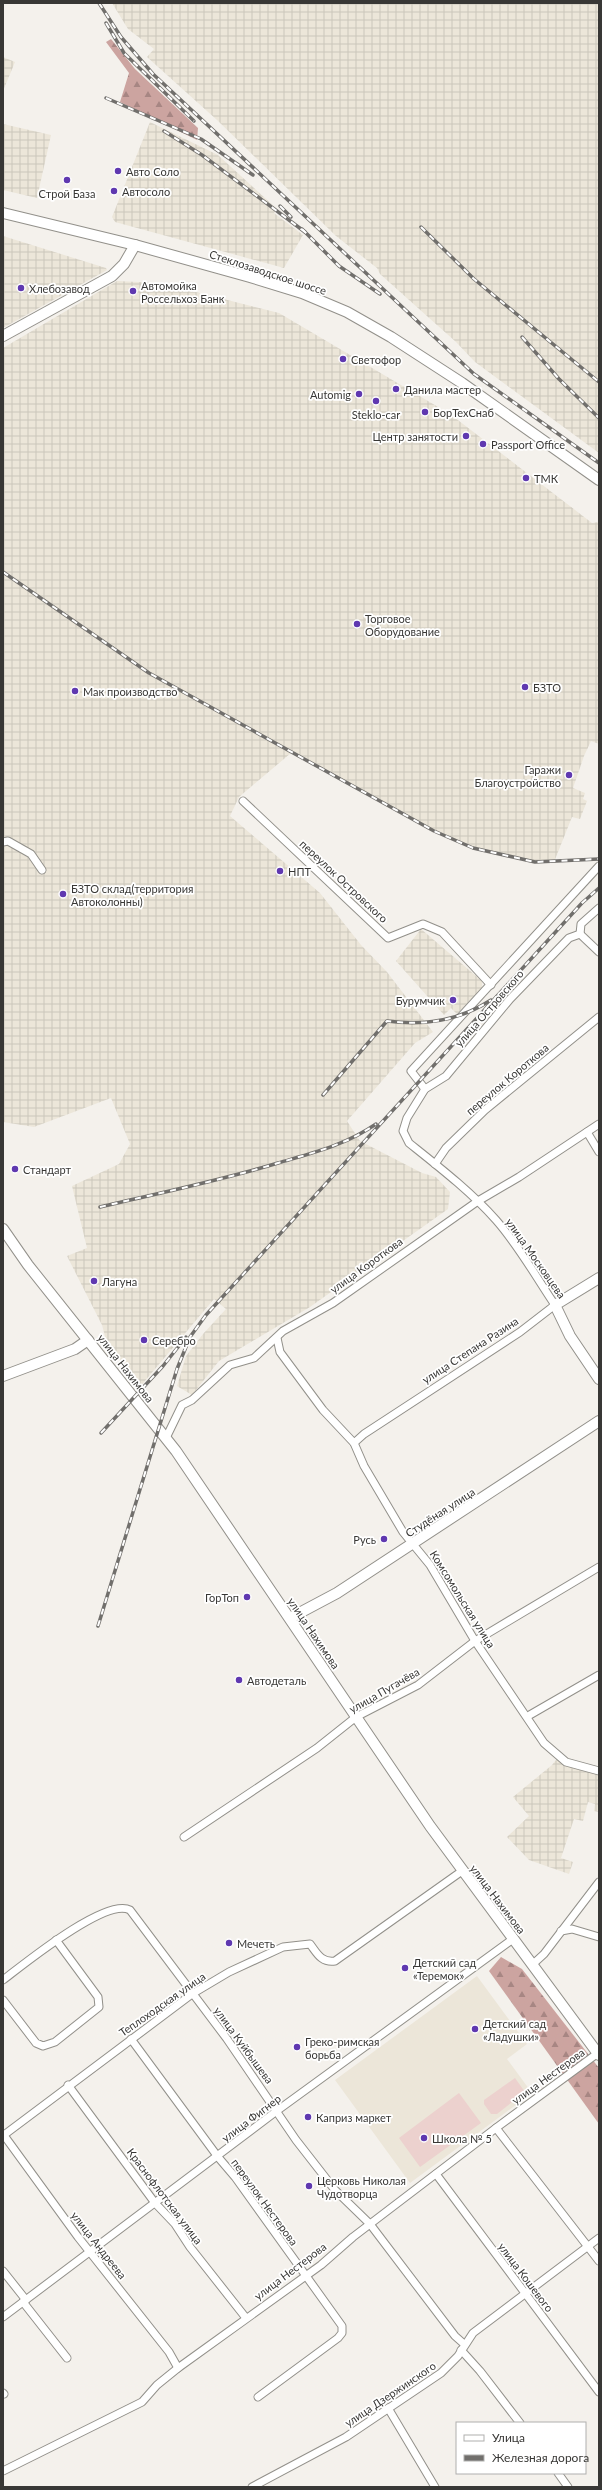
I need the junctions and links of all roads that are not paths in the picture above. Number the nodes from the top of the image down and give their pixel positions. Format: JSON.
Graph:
{"nodes":[{"id":1,"x":3,"y":213,"type":"edge"},
{"id":2,"x":135,"y":245,"type":"junction"},
{"id":3,"x":3,"y":336,"type":"edge"},
{"id":4,"x":599,"y":480,"type":"edge"},
{"id":5,"x":243,"y":801,"type":"dead end"},
{"id":6,"x":3,"y":842,"type":"edge"},
{"id":7,"x":599,"y":866,"type":"edge"},
{"id":8,"x":42,"y":870,"type":"dead end"},
{"id":9,"x":599,"y":908,"type":"edge"},
{"id":10,"x":580,"y":934,"type":"junction"},
{"id":11,"x":599,"y":952,"type":"edge"},
{"id":12,"x":491,"y":985,"type":"junction"},
{"id":13,"x":599,"y":1017,"type":"edge"},
{"id":14,"x":425,"y":1089,"type":"junction"},
{"id":15,"x":599,"y":1124,"type":"edge"},
{"id":16,"x":403,"y":1131,"type":"joint"},
{"id":17,"x":586,"y":1132,"type":"junction"},
{"id":18,"x":599,"y":1152,"type":"edge"},
{"id":19,"x":435,"y":1164,"type":"junction"},
{"id":20,"x":478,"y":1201,"type":"junction"},
{"id":21,"x":3,"y":1229,"type":"edge"},
{"id":22,"x":599,"y":1278,"type":"edge"},
{"id":23,"x":556,"y":1305,"type":"junction"},
{"id":24,"x":277,"y":1338,"type":"junction"},
{"id":25,"x":88,"y":1340,"type":"junction"},
{"id":26,"x":3,"y":1376,"type":"edge"},
{"id":27,"x":599,"y":1379,"type":"edge"},
{"id":28,"x":599,"y":1421,"type":"edge"},
{"id":29,"x":166,"y":1438,"type":"junction"},
{"id":30,"x":354,"y":1443,"type":"junction"},
{"id":31,"x":413,"y":1544,"type":"junction"},
{"id":32,"x":599,"y":1567,"type":"edge"},
{"id":33,"x":290,"y":1618,"type":"junction"},
{"id":34,"x":475,"y":1641,"type":"junction"},
{"id":35,"x":599,"y":1675,"type":"edge"},
{"id":36,"x":528,"y":1716,"type":"junction"},
{"id":37,"x":356,"y":1717,"type":"junction"},
{"id":38,"x":599,"y":1771,"type":"edge"},
{"id":39,"x":184,"y":1837,"type":"dead end"},
{"id":40,"x":462,"y":1871,"type":"junction"},
{"id":41,"x":599,"y":1882,"type":"edge"},
{"id":42,"x":560,"y":1931,"type":"junction"},
{"id":43,"x":599,"y":1937,"type":"edge"},
{"id":44,"x":513,"y":1939,"type":"junction"},
{"id":45,"x":56,"y":1940,"type":"junction"},
{"id":46,"x":532,"y":1965,"type":"junction"},
{"id":47,"x":3,"y":1980,"type":"edge"},
{"id":48,"x":192,"y":1994,"type":"junction"},
{"id":49,"x":3,"y":2000,"type":"edge"},
{"id":50,"x":131,"y":2039,"type":"junction"},
{"id":51,"x":599,"y":2054,"type":"edge"},
{"id":52,"x":68,"y":2086,"type":"junction"},
{"id":53,"x":278,"y":2110,"type":"junction"},
{"id":54,"x":496,"y":2128,"type":"junction"},
{"id":55,"x":3,"y":2135,"type":"edge"},
{"id":56,"x":218,"y":2157,"type":"junction"},
{"id":57,"x":436,"y":2174,"type":"junction"},
{"id":58,"x":155,"y":2204,"type":"junction"},
{"id":59,"x":370,"y":2224,"type":"junction"},
{"id":60,"x":599,"y":2238,"type":"edge"},
{"id":61,"x":588,"y":2246,"type":"junction"},
{"id":62,"x":90,"y":2251,"type":"junction"},
{"id":63,"x":599,"y":2261,"type":"edge"},
{"id":64,"x":3,"y":2271,"type":"edge"},
{"id":65,"x":306,"y":2274,"type":"junction"},
{"id":66,"x":525,"y":2293,"type":"junction"},
{"id":67,"x":24,"y":2301,"type":"junction"},
{"id":68,"x":3,"y":2317,"type":"edge"},
{"id":69,"x":246,"y":2318,"type":"junction"},
{"id":70,"x":462,"y":2347,"type":"junction"},
{"id":71,"x":67,"y":2358,"type":"dead end"},
{"id":72,"x":178,"y":2368,"type":"junction"},
{"id":73,"x":599,"y":2392,"type":"edge"},
{"id":74,"x":258,"y":2397,"type":"dead end"},
{"id":75,"x":388,"y":2408,"type":"junction"},
{"id":76,"x":519,"y":2422,"type":"edge"},
{"id":77,"x":3,"y":2470,"type":"edge"},
{"id":78,"x":559,"y":2474,"type":"edge"},
{"id":79,"x":252,"y":2487,"type":"edge"},
{"id":80,"x":435,"y":2487,"type":"edge"},
{"id":81,"x":568,"y":2487,"type":"edge"}],
"edges":[{"from":1,"to":2,"type":"main road","name":"Стеклозаводское шоссе"},
{"from":2,"to":3,"type":"main road"},
{"from":2,"to":4,"type":"main road","name":"Стеклозаводское шоссе"},
{"from":5,"to":12,"type":"street","name":"переулок Островского"},
{"from":6,"to":8,"type":"street"},
{"from":7,"to":12,"type":"street"},
{"from":9,"to":10,"type":"street"},
{"from":10,"to":11,"type":"street"},
{"from":10,"to":14,"type":"street","name":"улица Островского"},
{"from":12,"to":14,"type":"street"},
{"from":13,"to":19,"type":"street","name":"переулок Короткова"},
{"from":14,"to":16,"type":"street","name":"улица Островского"},
{"from":15,"to":17,"type":"street","name":"улица Короткова"},
{"from":16,"to":19,"type":"street","name":"улица Московцева"},
{"from":17,"to":18,"type":"street"},
{"from":17,"to":20,"type":"street","name":"улица Короткова"},
{"from":19,"to":20,"type":"street","name":"улица Московцева"},
{"from":20,"to":23,"type":"street","name":"улица Московцева"},
{"from":20,"to":24,"type":"street","name":"улица Короткова"},
{"from":21,"to":25,"type":"main road","name":"улица Нахимова"},
{"from":22,"to":23,"type":"main road","name":"улица Степана Разина"},
{"from":23,"to":27,"type":"main road","name":"улица Московцева"},
{"from":23,"to":30,"type":"street","name":"улица Степана Разина"},
{"from":24,"to":29,"type":"street","name":"улица Короткова"},
{"from":24,"to":30,"type":"street","name":"Комсомольская улица"},
{"from":25,"to":26,"type":"main road"},
{"from":25,"to":29,"type":"main road","name":"улица Нахимова"},
{"from":28,"to":31,"type":"main road","name":"Студёная улица"},
{"from":29,"to":33,"type":"main road","name":"улица Нахимова"},
{"from":30,"to":31,"type":"street","name":"Комсомольская улица"},
{"from":31,"to":33,"type":"main road","name":"Студёная улица"},
{"from":31,"to":34,"type":"street","name":"Комсомольская улица"},
{"from":32,"to":34,"type":"street","name":"улица Пугачёва"},
{"from":33,"to":37,"type":"main road","name":"улица Нахимова"},
{"from":34,"to":36,"type":"street","name":"Комсомольская улица"},
{"from":34,"to":37,"type":"street","name":"улица Пугачёва"},
{"from":35,"to":36,"type":"street"},
{"from":36,"to":38,"type":"street","name":"Комсомольская улица"},
{"from":37,"to":39,"type":"street","name":"улица Пугачёва"},
{"from":37,"to":40,"type":"main road","name":"улица Нахимова"},
{"from":40,"to":44,"type":"main road","name":"улица Нахимова"},
{"from":40,"to":48,"type":"street","name":"Теплоходская улица"},
{"from":41,"to":42,"type":"street"},
{"from":42,"to":43,"type":"street"},
{"from":42,"to":46,"type":"street"},
{"from":44,"to":46,"type":"main road","name":"улица Нахимова"},
{"from":44,"to":53,"type":"street","name":"улица Фигнер"},
{"from":45,"to":47,"type":"street"},
{"from":45,"to":48,"type":"street","name":"улица Куйбышева"},
{"from":45,"to":49,"type":"street"},
{"from":46,"to":51,"type":"main road","name":"улица Нахимова"},
{"from":48,"to":50,"type":"street","name":"Теплоходская улица"},
{"from":48,"to":53,"type":"street","name":"улица Куйбышева"},
{"from":50,"to":52,"type":"street","name":"Теплоходская улица"},
{"from":50,"to":56,"type":"street","name":"переулок Нестерова"},
{"from":51,"to":54,"type":"street","name":"улица Нестерова"},
{"from":52,"to":55,"type":"street","name":"Теплоходская улица"},
{"from":52,"to":58,"type":"street","name":"Краснофлотская улица"},
{"from":53,"to":56,"type":"street","name":"улица Фигнер"},
{"from":53,"to":59,"type":"street","name":"улица Куйбышева"},
{"from":54,"to":57,"type":"street","name":"улица Нестерова"},
{"from":54,"to":61,"type":"street"},
{"from":55,"to":62,"type":"street","name":"улица Андреева"},
{"from":56,"to":58,"type":"street","name":"улица Фигнер"},
{"from":56,"to":65,"type":"street","name":"переулок Нестерова"},
{"from":57,"to":59,"type":"street","name":"улица Нестерова"},
{"from":57,"to":66,"type":"street","name":"улица Кошевого"},
{"from":58,"to":62,"type":"street","name":"улица Фигнер"},
{"from":58,"to":69,"type":"street","name":"Краснофлотская улица"},
{"from":59,"to":65,"type":"street","name":"улица Нестерова"},
{"from":59,"to":70,"type":"street","name":"улица Куйбышева"},
{"from":60,"to":61,"type":"street","name":"улица Дзержинского"},
{"from":61,"to":63,"type":"street"},
{"from":61,"to":66,"type":"street","name":"улица Дзержинского"},
{"from":62,"to":67,"type":"street","name":"улица Фигнер"},
{"from":62,"to":72,"type":"street","name":"улица Андреева"},
{"from":64,"to":67,"type":"street"},
{"from":65,"to":69,"type":"street","name":"улица Нестерова"},
{"from":65,"to":74,"type":"street","name":"переулок Нестерова"},
{"from":66,"to":70,"type":"street","name":"улица Дзержинского"},
{"from":66,"to":73,"type":"street","name":"улица Кошевого"},
{"from":67,"to":68,"type":"street","name":"улица Фигнер"},
{"from":67,"to":71,"type":"street"},
{"from":69,"to":72,"type":"street","name":"улица Нестерова"},
{"from":70,"to":75,"type":"street","name":"улица Дзержинского"},
{"from":70,"to":76,"type":"street","name":"улица Куйбышева"},
{"from":72,"to":77,"type":"street","name":"улица Нестерова"},
{"from":75,"to":79,"type":"street","name":"улица Дзержинского"},
{"from":75,"to":80,"type":"street"},
{"from":78,"to":81,"type":"street"}]}
